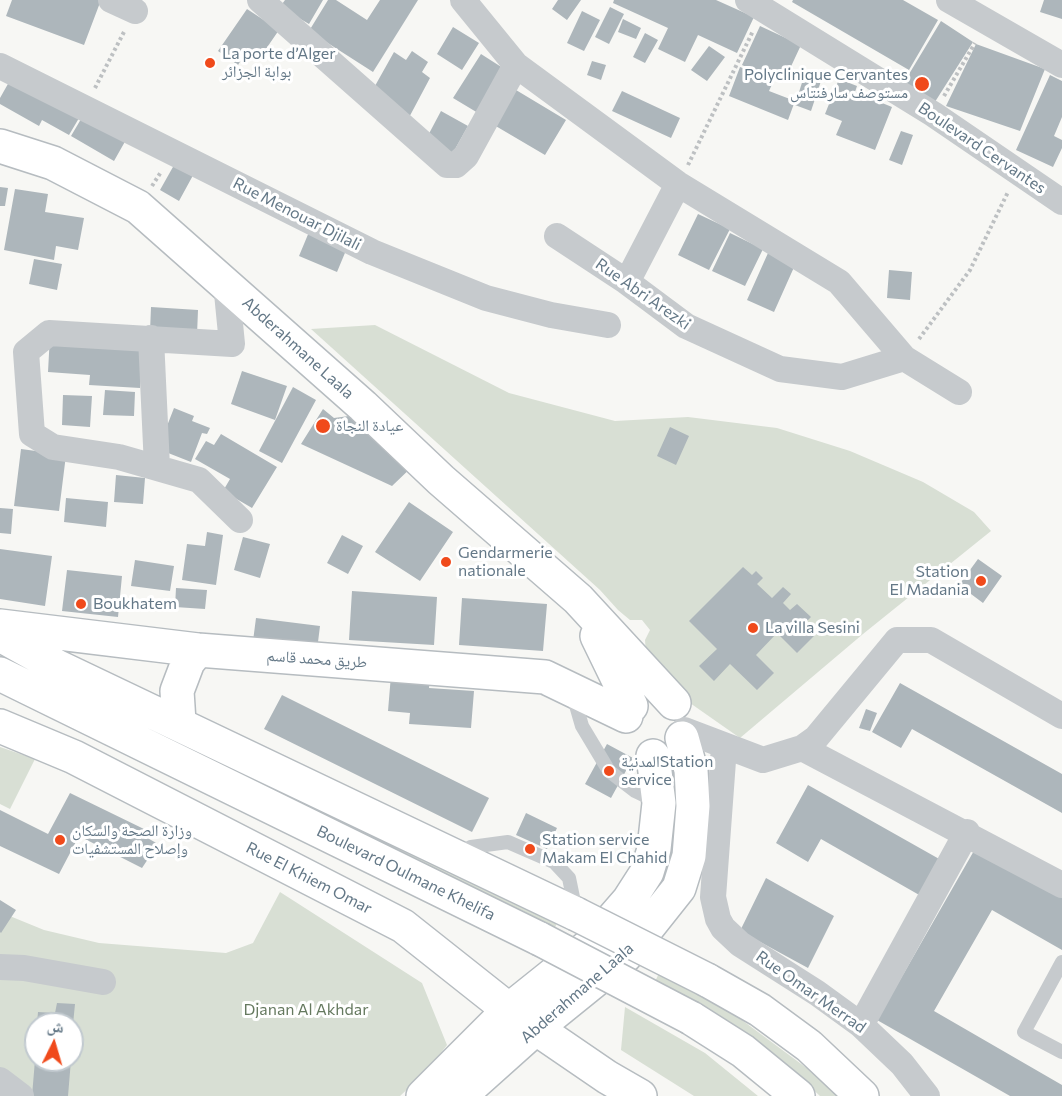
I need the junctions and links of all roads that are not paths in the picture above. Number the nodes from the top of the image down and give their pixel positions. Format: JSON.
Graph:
{"nodes":[{"id":1,"x":111,"y":0,"type":"edge"},
{"id":2,"x":260,"y":0,"type":"edge"},
{"id":3,"x":463,"y":0,"type":"edge"},
{"id":4,"x":949,"y":0,"type":"edge"},
{"id":5,"x":756,"y":5,"type":"edge"},
{"id":6,"x":135,"y":11,"type":"road end"},
{"id":7,"x":516,"y":65,"type":"junction"},
{"id":8,"x":1062,"y":65,"type":"edge"},
{"id":9,"x":0,"y":66,"type":"edge"},
{"id":10,"x":8,"y":147,"type":"edge"},
{"id":11,"x":678,"y":184,"type":"junction"},
{"id":12,"x":1062,"y":202,"type":"edge"},
{"id":13,"x":557,"y":236,"type":"dead end"},
{"id":14,"x":627,"y":282,"type":"junction"},
{"id":15,"x":226,"y":283,"type":"junction"},
{"id":16,"x":608,"y":325,"type":"dead end"},
{"id":17,"x":151,"y":338,"type":"junction"},
{"id":18,"x":904,"y":358,"type":"junction"},
{"id":19,"x":959,"y":392,"type":"dead end"},
{"id":20,"x":157,"y":467,"type":"junction"},
{"id":21,"x":240,"y":520,"type":"dead end"},
{"id":22,"x":578,"y":599,"type":"junction"},
{"id":23,"x":1,"y":635,"type":"edge"},
{"id":24,"x":198,"y":650,"type":"junction"},
{"id":25,"x":609,"y":660,"type":"junction"},
{"id":26,"x":11,"y":679,"type":"edge"},
{"id":27,"x":558,"y":684,"type":"junction"},
{"id":28,"x":628,"y":711,"type":"junction"},
{"id":29,"x":1062,"y":716,"type":"edge"},
{"id":30,"x":179,"y":722,"type":"junction"},
{"id":31,"x":680,"y":723,"type":"junction"},
{"id":32,"x":0,"y":726,"type":"edge"},
{"id":33,"x":724,"y":747,"type":"junction"},
{"id":34,"x":802,"y":748,"type":"junction"},
{"id":35,"x":653,"y":756,"type":"junction"},
{"id":36,"x":74,"y":757,"type":"junction"},
{"id":37,"x":659,"y":803,"type":"junction"},
{"id":38,"x":966,"y":832,"type":"junction"},
{"id":39,"x":1062,"y":885,"type":"edge"},
{"id":40,"x":1062,"y":962,"type":"edge"},
{"id":41,"x":0,"y":967,"type":"edge"},
{"id":42,"x":103,"y":982,"type":"dead end"},
{"id":43,"x":509,"y":1010,"type":"junction"},
{"id":44,"x":861,"y":1024,"type":"junction"},
{"id":45,"x":536,"y":1028,"type":"junction"},
{"id":46,"x":1062,"y":1052,"type":"edge"},
{"id":47,"x":0,"y":1080,"type":"edge"},
{"id":48,"x":21,"y":1096,"type":"edge"},
{"id":49,"x":423,"y":1096,"type":"edge"},
{"id":50,"x":460,"y":1096,"type":"edge"},
{"id":51,"x":640,"y":1096,"type":"edge"},
{"id":52,"x":798,"y":1096,"type":"edge"},
{"id":53,"x":862,"y":1096,"type":"edge"},
{"id":54,"x":927,"y":1096,"type":"edge"}],
"edges":[{"from":1,"to":6,"type":"street"},
{"from":2,"to":7,"type":"street"},
{"from":3,"to":7,"type":"street"},
{"from":4,"to":8,"type":"street"},
{"from":5,"to":12,"type":"street","name":"Boulevard Cervantes"},
{"from":7,"to":11,"type":"street"},
{"from":9,"to":16,"type":"street","name":"Rue Menouar Djilali"},
{"from":10,"to":15,"type":"main road","name":"Abderahmane Laala"},
{"from":11,"to":14,"type":"street"},
{"from":11,"to":18,"type":"street"},
{"from":13,"to":14,"type":"street","name":"Rue Abri Arezki"},
{"from":14,"to":18,"type":"street","name":"Rue Abri Arezki"},
{"from":15,"to":17,"type":"street"},
{"from":15,"to":22,"type":"main road","name":"Abderahmane Laala"},
{"from":17,"to":20,"type":"street"},
{"from":17,"to":20,"type":"street"},
{"from":18,"to":19,"type":"street"},
{"from":20,"to":21,"type":"street"},
{"from":22,"to":25,"type":"main road","name":"Abderahmane Laala"},
{"from":22,"to":31,"type":"main road","name":"Abderahmane Laala"},
{"from":23,"to":24,"type":"main road","name":"طريق محمد قاسم"},
{"from":23,"to":30,"type":"main road"},
{"from":24,"to":27,"type":"main road","name":"طريق محمد قاسم"},
{"from":24,"to":30,"type":"main road"},
{"from":25,"to":27,"type":"main road"},
{"from":25,"to":28,"type":"main road","name":"Abderahmane Laala"},
{"from":26,"to":36,"type":"main road"},
{"from":26,"to":52,"type":"main road","name":"Boulevard Oulmane Khelifa","bridge":true},
{"from":27,"to":28,"type":"main road","name":"طريق محمد قاسم"},
{"from":27,"to":37,"type":"lane"},
{"from":28,"to":31,"type":"main road"},
{"from":28,"to":35,"type":"main road","name":"Abderahmane Laala"},
{"from":29,"to":34,"type":"street"},
{"from":30,"to":53,"type":"main road","bridge":true},
{"from":31,"to":33,"type":"street"},
{"from":31,"to":35,"type":"main road"},
{"from":31,"to":45,"type":"main road","name":"Abderahmane Laala"},
{"from":32,"to":36,"type":"main road","name":"Rue El Khiem Omar"},
{"from":33,"to":34,"type":"street"},
{"from":33,"to":44,"type":"street","name":"Rue Omar Merrad"},
{"from":34,"to":38,"type":"street"},
{"from":35,"to":37,"type":"main road","name":"Abderahmane Laala"},
{"from":36,"to":43,"type":"main road","name":"Rue El Khiem Omar"},
{"from":37,"to":43,"type":"main road","name":"Abderahmane Laala"},
{"from":38,"to":39,"type":"street"},
{"from":38,"to":44,"type":"street"},
{"from":40,"to":46,"type":"lane"},
{"from":41,"to":42,"type":"street"},
{"from":43,"to":45,"type":"main road","name":"Rue El Khiem Omar"},
{"from":43,"to":49,"type":"main road","name":"Abderahmane Laala"},
{"from":44,"to":54,"type":"street","name":"Rue Omar Merrad"},
{"from":45,"to":50,"type":"main road","name":"Abderahmane Laala"},
{"from":45,"to":51,"type":"main road","name":"Rue El Khiem Omar"},
{"from":47,"to":48,"type":"street"}]}
